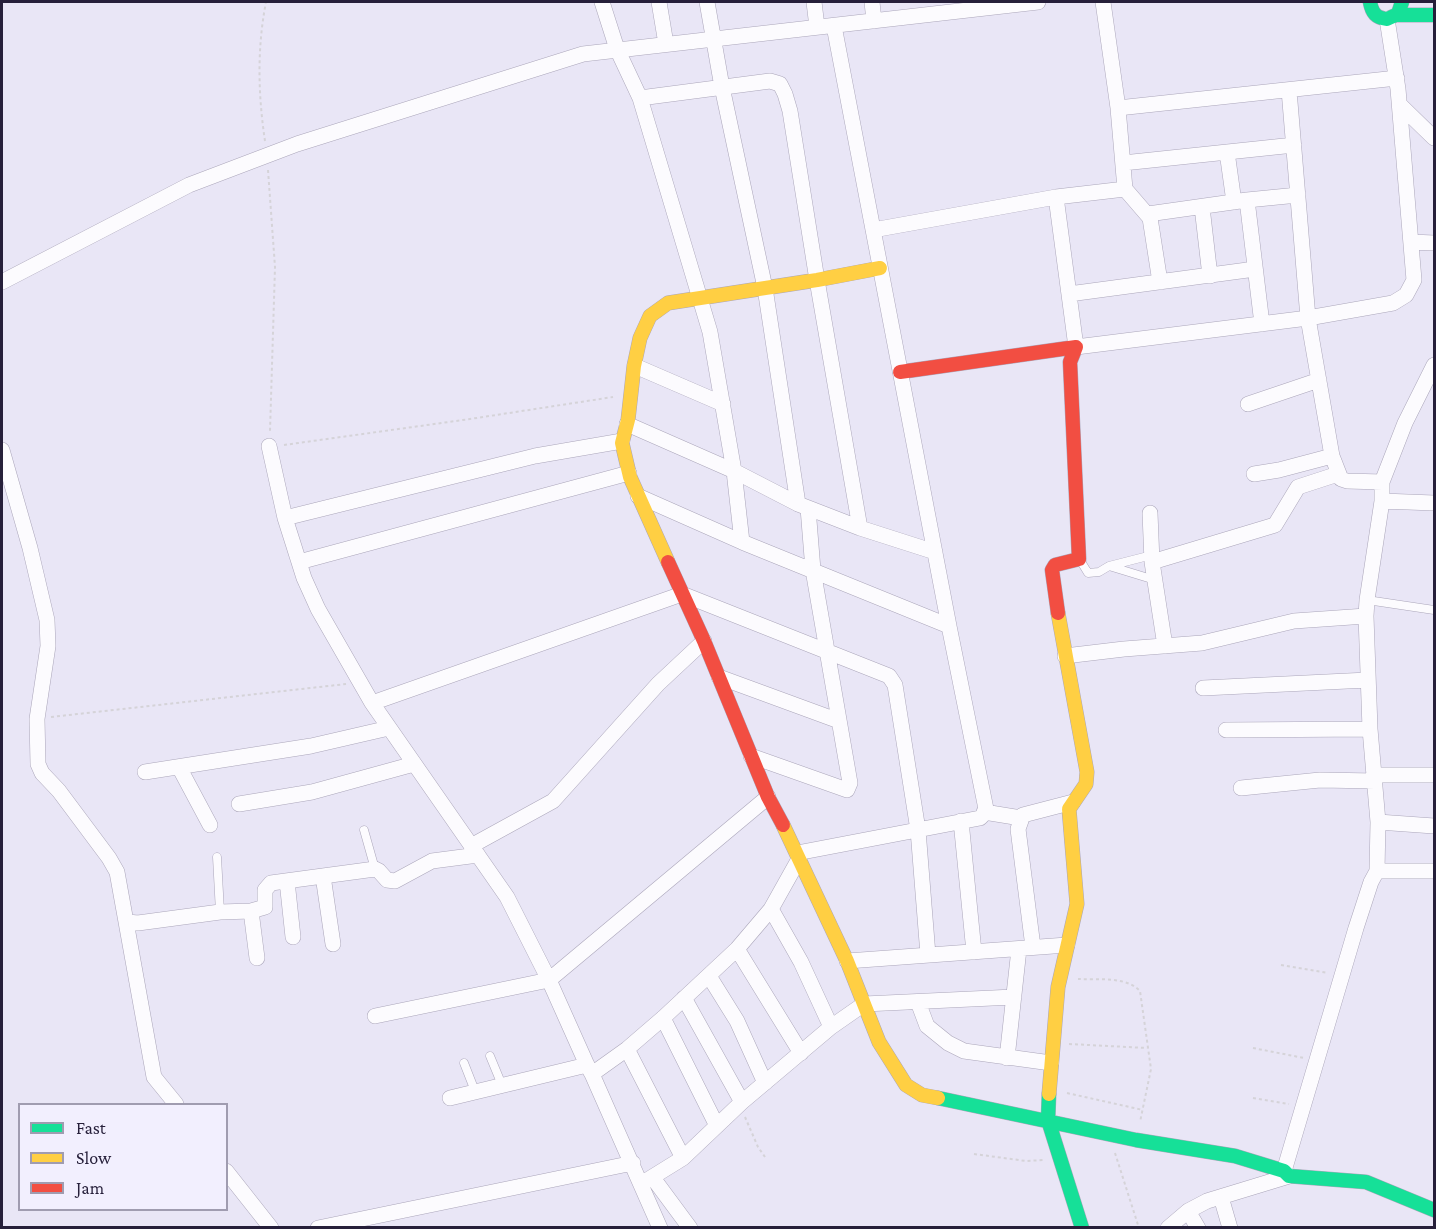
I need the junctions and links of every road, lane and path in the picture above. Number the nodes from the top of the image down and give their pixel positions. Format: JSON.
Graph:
{"nodes":[{"id":1,"x":266,"y":2,"type":"edge"},
{"id":2,"x":602,"y":2,"type":"edge"},
{"id":3,"x":659,"y":2,"type":"edge"},
{"id":4,"x":707,"y":2,"type":"edge"},
{"id":5,"x":814,"y":2,"type":"edge"},
{"id":6,"x":872,"y":2,"type":"edge"},
{"id":7,"x":1038,"y":2,"type":"edge"},
{"id":8,"x":1103,"y":2,"type":"edge"},
{"id":9,"x":1354,"y":2,"type":"edge"},
{"id":10,"x":1370,"y":5,"type":"edge"},
{"id":11,"x":1431,"y":6,"type":"edge"},
{"id":12,"x":1395,"y":12,"type":"edge"},
{"id":13,"x":874,"y":21,"type":"junction"},
{"id":14,"x":834,"y":26,"type":"junction"},
{"id":15,"x":818,"y":27,"type":"junction"},
{"id":16,"x":714,"y":39,"type":"junction"},
{"id":17,"x":666,"y":44,"type":"junction"},
{"id":18,"x":618,"y":49,"type":"junction"},
{"id":19,"x":1397,"y":78,"type":"junction"},
{"id":20,"x":722,"y":87,"type":"junction"},
{"id":21,"x":1289,"y":90,"type":"junction"},
{"id":22,"x":640,"y":98,"type":"junction"},
{"id":23,"x":1400,"y":105,"type":"junction"},
{"id":24,"x":1118,"y":108,"type":"junction"},
{"id":25,"x":1434,"y":138,"type":"edge"},
{"id":26,"x":1294,"y":145,"type":"junction"},
{"id":27,"x":1227,"y":152,"type":"junction"},
{"id":28,"x":267,"y":155,"type":"junction"},
{"id":29,"x":1123,"y":163,"type":"junction"},
{"id":30,"x":1125,"y":189,"type":"junction"},
{"id":31,"x":1298,"y":195,"type":"junction"},
{"id":32,"x":1056,"y":198,"type":"junction"},
{"id":33,"x":1241,"y":201,"type":"junction"},
{"id":34,"x":1202,"y":207,"type":"junction"},
{"id":35,"x":1148,"y":214,"type":"junction"},
{"id":36,"x":873,"y":230,"type":"junction"},
{"id":37,"x":1411,"y":242,"type":"junction"},
{"id":38,"x":1434,"y":243,"type":"edge"},
{"id":39,"x":880,"y":268,"type":"junction"},
{"id":40,"x":1255,"y":269,"type":"junction"},
{"id":41,"x":1210,"y":276,"type":"junction"},
{"id":42,"x":817,"y":280,"type":"junction"},
{"id":43,"x":2,"y":282,"type":"edge"},
{"id":44,"x":1160,"y":282,"type":"junction"},
{"id":45,"x":765,"y":288,"type":"junction"},
{"id":46,"x":1069,"y":294,"type":"junction"},
{"id":47,"x":701,"y":298,"type":"junction"},
{"id":48,"x":1308,"y":318,"type":"junction"},
{"id":49,"x":1262,"y":324,"type":"junction"},
{"id":50,"x":1076,"y":347,"type":"junction"},
{"id":51,"x":1434,"y":365,"type":"edge"},
{"id":52,"x":635,"y":366,"type":"junction"},
{"id":53,"x":900,"y":372,"type":"junction"},
{"id":54,"x":1319,"y":380,"type":"junction"},
{"id":55,"x":631,"y":394,"type":"junction"},
{"id":56,"x":723,"y":404,"type":"junction"},
{"id":57,"x":1248,"y":404,"type":"dead end"},
{"id":58,"x":627,"y":424,"type":"junction"},
{"id":59,"x":622,"y":441,"type":"junction"},
{"id":60,"x":270,"y":446,"type":"junction"},
{"id":61,"x":2,"y":450,"type":"edge"},
{"id":62,"x":1332,"y":456,"type":"junction"},
{"id":63,"x":734,"y":471,"type":"junction"},
{"id":64,"x":629,"y":473,"type":"junction"},
{"id":65,"x":1254,"y":474,"type":"dead end"},
{"id":66,"x":1338,"y":474,"type":"junction"},
{"id":67,"x":1382,"y":482,"type":"junction"},
{"id":68,"x":638,"y":496,"type":"junction"},
{"id":69,"x":1382,"y":501,"type":"junction"},
{"id":70,"x":1434,"y":503,"type":"edge"},
{"id":71,"x":803,"y":506,"type":"junction"},
{"id":72,"x":1150,"y":513,"type":"dead end"},
{"id":73,"x":285,"y":518,"type":"junction"},
{"id":74,"x":860,"y":528,"type":"junction"},
{"id":75,"x":742,"y":542,"type":"junction"},
{"id":76,"x":935,"y":552,"type":"junction"},
{"id":77,"x":1152,"y":558,"type":"junction"},
{"id":78,"x":1079,"y":559,"type":"junction"},
{"id":79,"x":299,"y":562,"type":"junction"},
{"id":80,"x":1109,"y":566,"type":"junction"},
{"id":81,"x":813,"y":570,"type":"junction"},
{"id":82,"x":1155,"y":580,"type":"junction"},
{"id":83,"x":682,"y":594,"type":"junction"},
{"id":84,"x":1367,"y":608,"type":"junction"},
{"id":85,"x":1434,"y":610,"type":"edge"},
{"id":86,"x":949,"y":626,"type":"junction"},
{"id":87,"x":704,"y":641,"type":"junction"},
{"id":88,"x":1165,"y":646,"type":"junction"},
{"id":89,"x":827,"y":651,"type":"junction"},
{"id":90,"x":1065,"y":656,"type":"junction"},
{"id":91,"x":719,"y":677,"type":"junction"},
{"id":92,"x":1368,"y":680,"type":"junction"},
{"id":93,"x":361,"y":682,"type":"junction"},
{"id":94,"x":1203,"y":688,"type":"dead end"},
{"id":95,"x":372,"y":703,"type":"junction"},
{"id":96,"x":37,"y":719,"type":"junction"},
{"id":97,"x":839,"y":721,"type":"junction"},
{"id":98,"x":389,"y":728,"type":"junction"},
{"id":99,"x":1370,"y":729,"type":"junction"},
{"id":100,"x":1226,"y":730,"type":"dead end"},
{"id":101,"x":751,"y":756,"type":"junction"},
{"id":102,"x":414,"y":764,"type":"junction"},
{"id":103,"x":179,"y":766,"type":"junction"},
{"id":104,"x":145,"y":772,"type":"dead end"},
{"id":105,"x":1434,"y":775,"type":"edge"},
{"id":106,"x":1375,"y":778,"type":"junction"},
{"id":107,"x":1241,"y":788,"type":"dead end"},
{"id":108,"x":768,"y":797,"type":"junction"},
{"id":109,"x":1073,"y":802,"type":"junction"},
{"id":110,"x":239,"y":804,"type":"dead end"},
{"id":111,"x":984,"y":812,"type":"junction"},
{"id":112,"x":1021,"y":818,"type":"junction"},
{"id":113,"x":961,"y":821,"type":"junction"},
{"id":114,"x":1378,"y":822,"type":"junction"},
{"id":115,"x":210,"y":825,"type":"dead end"},
{"id":116,"x":1434,"y":826,"type":"edge"},
{"id":117,"x":364,"y":830,"type":"dead end"},
{"id":118,"x":918,"y":830,"type":"junction"},
{"id":119,"x":475,"y":851,"type":"junction"},
{"id":120,"x":798,"y":856,"type":"junction"},
{"id":121,"x":217,"y":857,"type":"dead end"},
{"id":122,"x":375,"y":868,"type":"junction"},
{"id":123,"x":1377,"y":871,"type":"junction"},
{"id":124,"x":1434,"y":871,"type":"edge"},
{"id":125,"x":323,"y":876,"type":"junction"},
{"id":126,"x":287,"y":881,"type":"junction"},
{"id":127,"x":771,"y":909,"type":"junction"},
{"id":128,"x":251,"y":911,"type":"junction"},
{"id":129,"x":220,"y":912,"type":"junction"},
{"id":130,"x":127,"y":922,"type":"junction"},
{"id":131,"x":293,"y":937,"type":"dead end"},
{"id":132,"x":333,"y":944,"type":"dead end"},
{"id":133,"x":1067,"y":945,"type":"junction"},
{"id":134,"x":1026,"y":948,"type":"junction"},
{"id":135,"x":737,"y":949,"type":"junction"},
{"id":136,"x":974,"y":952,"type":"junction"},
{"id":137,"x":928,"y":955,"type":"junction"},
{"id":138,"x":257,"y":958,"type":"dead end"},
{"id":139,"x":847,"y":961,"type":"junction"},
{"id":140,"x":1281,"y":965,"type":"dead end"},
{"id":141,"x":1341,"y":975,"type":"junction"},
{"id":142,"x":710,"y":976,"type":"junction"},
{"id":143,"x":1060,"y":978,"type":"junction"},
{"id":144,"x":549,"y":980,"type":"junction"},
{"id":145,"x":1014,"y":997,"type":"junction"},
{"id":146,"x":684,"y":998,"type":"junction"},
{"id":147,"x":918,"y":1002,"type":"junction"},
{"id":148,"x":864,"y":1004,"type":"junction"},
{"id":149,"x":375,"y":1017,"type":"dead end"},
{"id":150,"x":663,"y":1018,"type":"junction"},
{"id":151,"x":831,"y":1027,"type":"junction"},
{"id":152,"x":1052,"y":1044,"type":"junction"},
{"id":153,"x":1147,"y":1048,"type":"junction"},
{"id":154,"x":1253,"y":1048,"type":"dead end"},
{"id":155,"x":627,"y":1049,"type":"junction"},
{"id":156,"x":801,"y":1053,"type":"junction"},
{"id":157,"x":490,"y":1056,"type":"dead end"},
{"id":158,"x":1007,"y":1058,"type":"junction"},
{"id":159,"x":1316,"y":1061,"type":"junction"},
{"id":160,"x":464,"y":1063,"type":"dead end"},
{"id":161,"x":1051,"y":1063,"type":"junction"},
{"id":162,"x":589,"y":1070,"type":"junction"},
{"id":163,"x":765,"y":1083,"type":"junction"},
{"id":164,"x":502,"y":1085,"type":"junction"},
{"id":165,"x":1049,"y":1089,"type":"junction"},
{"id":166,"x":475,"y":1091,"type":"junction"},
{"id":167,"x":450,"y":1098,"type":"dead end"},
{"id":168,"x":1253,"y":1098,"type":"dead end"},
{"id":169,"x":742,"y":1102,"type":"junction"},
{"id":170,"x":174,"y":1103,"type":"edge"},
{"id":171,"x":1303,"y":1107,"type":"junction"},
{"id":172,"x":1143,"y":1110,"type":"junction"},
{"id":173,"x":1048,"y":1119,"type":"junction"},
{"id":174,"x":717,"y":1126,"type":"junction"},
{"id":175,"x":1108,"y":1133,"type":"junction"},
{"id":176,"x":1136,"y":1140,"type":"junction"},
{"id":177,"x":974,"y":1154,"type":"dead end"},
{"id":178,"x":765,"y":1157,"type":"dead end"},
{"id":179,"x":683,"y":1158,"type":"junction"},
{"id":180,"x":1061,"y":1160,"type":"junction"},
{"id":181,"x":633,"y":1163,"type":"junction"},
{"id":182,"x":228,"y":1173,"type":"edge"},
{"id":183,"x":1286,"y":1174,"type":"junction"},
{"id":184,"x":647,"y":1181,"type":"junction"},
{"id":185,"x":1221,"y":1197,"type":"junction"},
{"id":186,"x":1434,"y":1210,"type":"edge"},
{"id":187,"x":1188,"y":1211,"type":"junction"},
{"id":188,"x":271,"y":1227,"type":"edge"},
{"id":189,"x":318,"y":1227,"type":"edge"},
{"id":190,"x":660,"y":1227,"type":"edge"},
{"id":191,"x":690,"y":1227,"type":"edge"},
{"id":192,"x":1082,"y":1227,"type":"edge"},
{"id":193,"x":1139,"y":1227,"type":"edge"},
{"id":194,"x":1168,"y":1227,"type":"edge"},
{"id":195,"x":1198,"y":1227,"type":"edge"},
{"id":196,"x":1230,"y":1227,"type":"edge"}],
"edges":[{"from":1,"to":28,"type":"path"},
{"from":2,"to":18,"type":"street"},
{"from":3,"to":17,"type":"street"},
{"from":4,"to":16,"type":"street"},
{"from":5,"to":15,"type":"street"},
{"from":6,"to":13,"type":"street"},
{"from":7,"to":13,"type":"street"},
{"from":8,"to":24,"type":"street"},
{"from":9,"to":10,"type":"street"},
{"from":10,"to":12,"type":"street"},
{"from":11,"to":12,"type":"street"},
{"from":12,"to":19,"type":"street"},
{"from":13,"to":14,"type":"street"},
{"from":14,"to":15,"type":"street"},
{"from":14,"to":36,"type":"street"},
{"from":15,"to":16,"type":"street"},
{"from":16,"to":17,"type":"street"},
{"from":16,"to":20,"type":"street"},
{"from":17,"to":18,"type":"street"},
{"from":18,"to":22,"type":"street"},
{"from":18,"to":28,"type":"street"},
{"from":19,"to":21,"type":"street"},
{"from":19,"to":23,"type":"street"},
{"from":20,"to":22,"type":"street"},
{"from":20,"to":42,"type":"street"},
{"from":20,"to":45,"type":"street"},
{"from":21,"to":24,"type":"street"},
{"from":21,"to":26,"type":"street"},
{"from":22,"to":47,"type":"street"},
{"from":23,"to":25,"type":"street"},
{"from":23,"to":37,"type":"street"},
{"from":24,"to":29,"type":"street"},
{"from":26,"to":27,"type":"street"},
{"from":26,"to":31,"type":"street"},
{"from":27,"to":29,"type":"street"},
{"from":27,"to":33,"type":"street"},
{"from":28,"to":43,"type":"street"},
{"from":28,"to":60,"type":"path"},
{"from":29,"to":30,"type":"street"},
{"from":30,"to":32,"type":"street"},
{"from":30,"to":35,"type":"street"},
{"from":31,"to":33,"type":"street"},
{"from":31,"to":48,"type":"street"},
{"from":32,"to":36,"type":"street"},
{"from":32,"to":46,"type":"street"},
{"from":33,"to":34,"type":"street"},
{"from":33,"to":40,"type":"street"},
{"from":34,"to":35,"type":"street"},
{"from":34,"to":41,"type":"street"},
{"from":35,"to":44,"type":"street"},
{"from":36,"to":39,"type":"street"},
{"from":37,"to":38,"type":"street"},
{"from":37,"to":48,"type":"street"},
{"from":39,"to":42,"type":"street"},
{"from":39,"to":53,"type":"street"},
{"from":40,"to":41,"type":"street"},
{"from":40,"to":49,"type":"street"},
{"from":41,"to":44,"type":"street"},
{"from":42,"to":45,"type":"street"},
{"from":42,"to":74,"type":"street"},
{"from":44,"to":46,"type":"street"},
{"from":45,"to":47,"type":"street"},
{"from":45,"to":71,"type":"street"},
{"from":46,"to":50,"type":"street"},
{"from":47,"to":52,"type":"street"},
{"from":47,"to":56,"type":"street"},
{"from":48,"to":49,"type":"street"},
{"from":48,"to":54,"type":"street"},
{"from":49,"to":50,"type":"street"},
{"from":50,"to":53,"type":"street"},
{"from":50,"to":78,"type":"street"},
{"from":51,"to":67,"type":"street"},
{"from":52,"to":55,"type":"street"},
{"from":52,"to":56,"type":"street"},
{"from":53,"to":76,"type":"street"},
{"from":54,"to":57,"type":"street"},
{"from":54,"to":62,"type":"street"},
{"from":55,"to":58,"type":"street"},
{"from":55,"to":60,"type":"path"},
{"from":56,"to":63,"type":"street"},
{"from":58,"to":59,"type":"street"},
{"from":58,"to":63,"type":"street"},
{"from":59,"to":64,"type":"street"},
{"from":59,"to":73,"type":"street"},
{"from":60,"to":73,"type":"street"},
{"from":61,"to":96,"type":"street"},
{"from":62,"to":65,"type":"street"},
{"from":62,"to":66,"type":"street"},
{"from":63,"to":71,"type":"street"},
{"from":63,"to":75,"type":"street"},
{"from":64,"to":68,"type":"street"},
{"from":64,"to":79,"type":"street"},
{"from":66,"to":67,"type":"street"},
{"from":66,"to":77,"type":"street"},
{"from":67,"to":69,"type":"street"},
{"from":68,"to":75,"type":"street"},
{"from":68,"to":83,"type":"street"},
{"from":69,"to":70,"type":"street"},
{"from":69,"to":84,"type":"street"},
{"from":71,"to":74,"type":"street"},
{"from":71,"to":81,"type":"street"},
{"from":72,"to":77,"type":"street"},
{"from":73,"to":79,"type":"street"},
{"from":74,"to":76,"type":"street"},
{"from":75,"to":81,"type":"street"},
{"from":76,"to":86,"type":"street"},
{"from":77,"to":80,"type":"lane"},
{"from":77,"to":82,"type":"street"},
{"from":78,"to":80,"type":"lane"},
{"from":78,"to":90,"type":"street"},
{"from":79,"to":93,"type":"street"},
{"from":80,"to":82,"type":"lane"},
{"from":81,"to":86,"type":"street"},
{"from":81,"to":89,"type":"street"},
{"from":82,"to":88,"type":"street"},
{"from":83,"to":87,"type":"street"},
{"from":83,"to":89,"type":"street"},
{"from":83,"to":95,"type":"street"},
{"from":84,"to":85,"type":"lane"},
{"from":84,"to":88,"type":"street"},
{"from":84,"to":92,"type":"street"},
{"from":86,"to":111,"type":"street"},
{"from":87,"to":91,"type":"street"},
{"from":87,"to":119,"type":"street"},
{"from":88,"to":90,"type":"street"},
{"from":89,"to":97,"type":"street"},
{"from":89,"to":118,"type":"street"},
{"from":90,"to":109,"type":"street"},
{"from":91,"to":97,"type":"street"},
{"from":91,"to":101,"type":"street"},
{"from":92,"to":94,"type":"street"},
{"from":92,"to":99,"type":"street"},
{"from":93,"to":95,"type":"street"},
{"from":93,"to":96,"type":"path"},
{"from":95,"to":98,"type":"street"},
{"from":96,"to":130,"type":"street"},
{"from":97,"to":101,"type":"street"},
{"from":98,"to":102,"type":"street"},
{"from":98,"to":103,"type":"street"},
{"from":99,"to":100,"type":"street"},
{"from":99,"to":106,"type":"street"},
{"from":101,"to":108,"type":"street"},
{"from":102,"to":110,"type":"street"},
{"from":102,"to":119,"type":"street"},
{"from":103,"to":104,"type":"street"},
{"from":103,"to":115,"type":"street"},
{"from":105,"to":106,"type":"street"},
{"from":106,"to":107,"type":"street"},
{"from":106,"to":114,"type":"street"},
{"from":108,"to":120,"type":"street"},
{"from":108,"to":144,"type":"street"},
{"from":109,"to":112,"type":"street"},
{"from":109,"to":133,"type":"street"},
{"from":111,"to":112,"type":"street"},
{"from":111,"to":113,"type":"street"},
{"from":112,"to":134,"type":"street"},
{"from":113,"to":118,"type":"street"},
{"from":113,"to":136,"type":"street"},
{"from":114,"to":116,"type":"street"},
{"from":114,"to":123,"type":"street"},
{"from":117,"to":122,"type":"lane"},
{"from":118,"to":120,"type":"street"},
{"from":118,"to":137,"type":"street"},
{"from":119,"to":122,"type":"street"},
{"from":119,"to":144,"type":"street"},
{"from":120,"to":127,"type":"street"},
{"from":120,"to":139,"type":"street"},
{"from":121,"to":129,"type":"lane"},
{"from":122,"to":125,"type":"street"},
{"from":123,"to":124,"type":"street"},
{"from":123,"to":141,"type":"street"},
{"from":125,"to":126,"type":"street"},
{"from":125,"to":132,"type":"street"},
{"from":126,"to":128,"type":"street"},
{"from":126,"to":131,"type":"street"},
{"from":127,"to":135,"type":"street"},
{"from":127,"to":151,"type":"street"},
{"from":128,"to":129,"type":"street"},
{"from":128,"to":138,"type":"street"},
{"from":129,"to":130,"type":"street"},
{"from":130,"to":170,"type":"street"},
{"from":133,"to":134,"type":"street"},
{"from":133,"to":143,"type":"street"},
{"from":134,"to":136,"type":"street"},
{"from":134,"to":145,"type":"street"},
{"from":135,"to":142,"type":"street"},
{"from":135,"to":156,"type":"street"},
{"from":136,"to":137,"type":"street"},
{"from":137,"to":139,"type":"street"},
{"from":139,"to":148,"type":"street"},
{"from":140,"to":141,"type":"path"},
{"from":141,"to":159,"type":"street"},
{"from":142,"to":146,"type":"street"},
{"from":142,"to":163,"type":"street"},
{"from":143,"to":152,"type":"street"},
{"from":143,"to":153,"type":"path"},
{"from":144,"to":149,"type":"street"},
{"from":144,"to":162,"type":"street"},
{"from":145,"to":147,"type":"street"},
{"from":145,"to":158,"type":"street"},
{"from":146,"to":150,"type":"street"},
{"from":146,"to":169,"type":"street"},
{"from":147,"to":148,"type":"street"},
{"from":147,"to":158,"type":"street"},
{"from":148,"to":151,"type":"street"},
{"from":148,"to":173,"type":"street"},
{"from":150,"to":155,"type":"street"},
{"from":150,"to":174,"type":"street"},
{"from":151,"to":156,"type":"street"},
{"from":152,"to":153,"type":"path"},
{"from":152,"to":161,"type":"street"},
{"from":153,"to":172,"type":"path"},
{"from":154,"to":159,"type":"path"},
{"from":155,"to":162,"type":"street"},
{"from":155,"to":179,"type":"street"},
{"from":156,"to":163,"type":"street"},
{"from":157,"to":164,"type":"lane"},
{"from":158,"to":161,"type":"street"},
{"from":159,"to":171,"type":"street"},
{"from":160,"to":166,"type":"lane"},
{"from":161,"to":165,"type":"street"},
{"from":162,"to":164,"type":"street"},
{"from":162,"to":181,"type":"street"},
{"from":163,"to":169,"type":"street"},
{"from":164,"to":166,"type":"street"},
{"from":165,"to":172,"type":"path"},
{"from":165,"to":173,"type":"street"},
{"from":166,"to":167,"type":"street"},
{"from":168,"to":171,"type":"path"},
{"from":169,"to":174,"type":"street"},
{"from":169,"to":178,"type":"path"},
{"from":171,"to":183,"type":"street"},
{"from":172,"to":176,"type":"path"},
{"from":173,"to":175,"type":"street"},
{"from":173,"to":180,"type":"street"},
{"from":174,"to":179,"type":"street"},
{"from":175,"to":176,"type":"street"},
{"from":175,"to":193,"type":"path"},
{"from":176,"to":183,"type":"street"},
{"from":177,"to":180,"type":"path"},
{"from":179,"to":184,"type":"street"},
{"from":180,"to":192,"type":"street"},
{"from":181,"to":184,"type":"street"},
{"from":181,"to":189,"type":"street"},
{"from":182,"to":188,"type":"street"},
{"from":183,"to":185,"type":"street"},
{"from":183,"to":186,"type":"street"},
{"from":184,"to":190,"type":"street"},
{"from":184,"to":191,"type":"street"},
{"from":185,"to":187,"type":"street"},
{"from":185,"to":196,"type":"street"},
{"from":187,"to":194,"type":"street"},
{"from":187,"to":195,"type":"street"}]}
